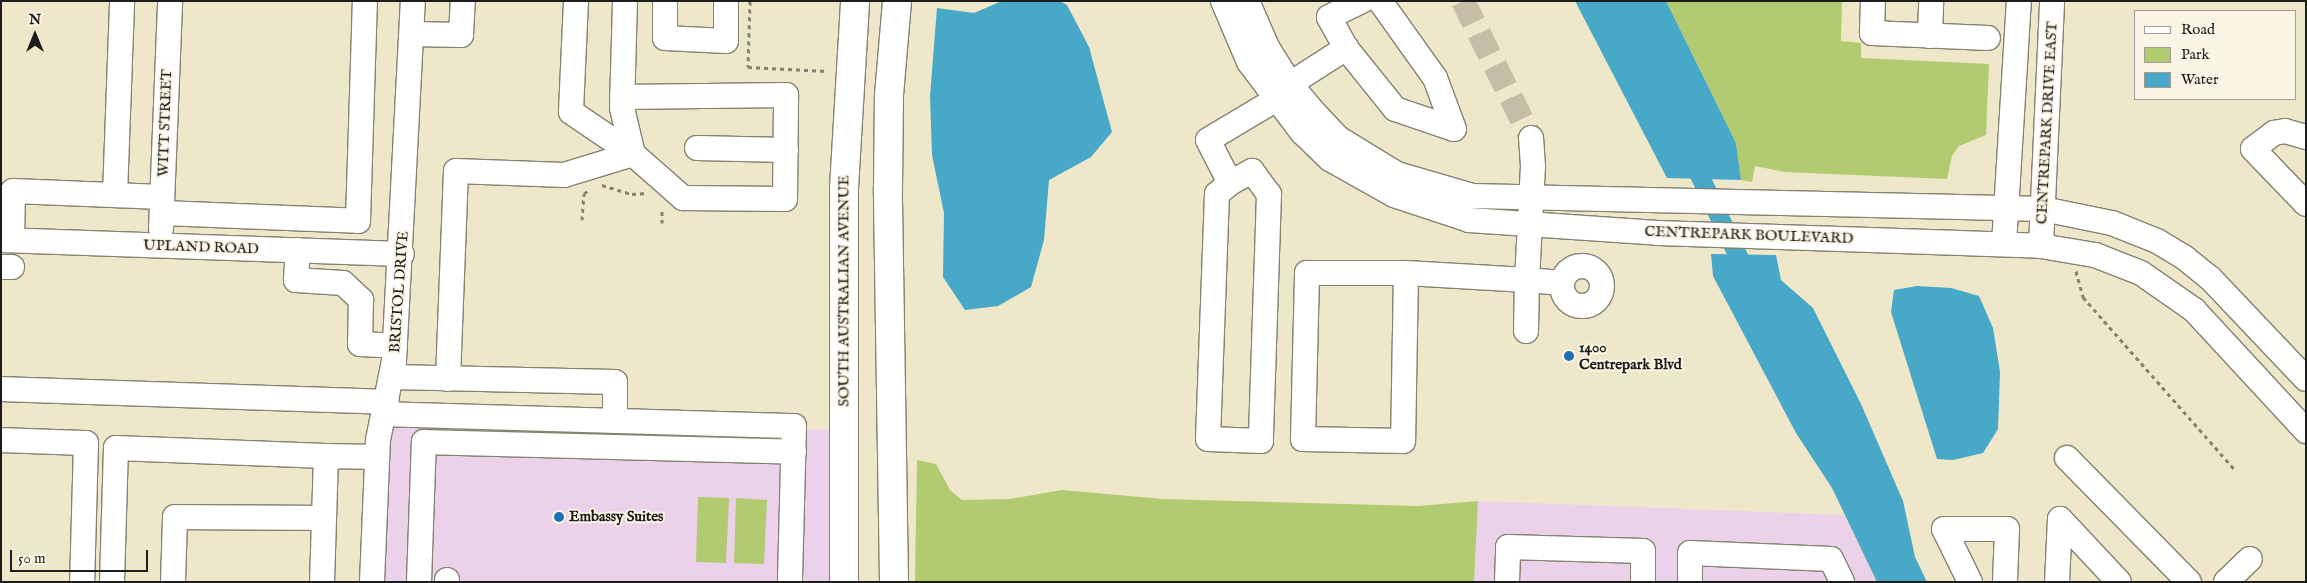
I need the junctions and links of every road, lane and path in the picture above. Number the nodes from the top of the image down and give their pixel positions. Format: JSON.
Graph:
{"nodes":[{"id":1,"x":122,"y":1,"type":"edge"},
{"id":2,"x":170,"y":1,"type":"edge"},
{"id":3,"x":365,"y":1,"type":"edge"},
{"id":4,"x":413,"y":1,"type":"edge"},
{"id":5,"x":462,"y":1,"type":"edge"},
{"id":6,"x":576,"y":1,"type":"edge"},
{"id":7,"x":625,"y":1,"type":"edge"},
{"id":8,"x":665,"y":1,"type":"edge"},
{"id":9,"x":726,"y":1,"type":"edge"},
{"id":10,"x":750,"y":1,"type":"edge"},
{"id":11,"x":855,"y":1,"type":"edge"},
{"id":12,"x":897,"y":1,"type":"edge"},
{"id":13,"x":1223,"y":1,"type":"edge"},
{"id":14,"x":1247,"y":1,"type":"edge"},
{"id":15,"x":1362,"y":1,"type":"edge"},
{"id":16,"x":1380,"y":1,"type":"edge"},
{"id":17,"x":1872,"y":1,"type":"edge"},
{"id":18,"x":1931,"y":1,"type":"edge"},
{"id":19,"x":2019,"y":1,"type":"edge"},
{"id":20,"x":2052,"y":1,"type":"edge"},
{"id":21,"x":412,"y":34,"type":"junction"},
{"id":22,"x":1930,"y":36,"type":"junction"},
{"id":23,"x":1988,"y":38,"type":"dead end"},
{"id":24,"x":1346,"y":48,"type":"junction"},
{"id":25,"x":827,"y":71,"type":"dead end"},
{"id":26,"x":1283,"y":92,"type":"junction"},
{"id":27,"x":622,"y":97,"type":"junction"},
{"id":28,"x":2306,"y":137,"type":"edge"},
{"id":29,"x":1531,"y":138,"type":"tunnel mouth"},
{"id":30,"x":697,"y":148,"type":"dead end"},
{"id":31,"x":786,"y":150,"type":"junction"},
{"id":32,"x":633,"y":154,"type":"junction"},
{"id":33,"x":596,"y":182,"type":"dead end"},
{"id":34,"x":1230,"y":183,"type":"junction"},
{"id":35,"x":590,"y":188,"type":"dead end"},
{"id":36,"x":653,"y":193,"type":"dead end"},
{"id":37,"x":115,"y":195,"type":"junction"},
{"id":38,"x":1532,"y":198,"type":"junction"},
{"id":39,"x":658,"y":201,"type":"dead end"},
{"id":40,"x":2306,"y":204,"type":"edge"},
{"id":41,"x":162,"y":205,"type":"junction"},
{"id":42,"x":2006,"y":208,"type":"junction"},
{"id":43,"x":2043,"y":209,"type":"junction"},
{"id":44,"x":582,"y":220,"type":"dead end"},
{"id":45,"x":1530,"y":222,"type":"junction"},
{"id":46,"x":662,"y":223,"type":"dead end"},
{"id":47,"x":7,"y":240,"type":"edge"},
{"id":48,"x":2004,"y":244,"type":"junction"},
{"id":49,"x":160,"y":245,"type":"junction"},
{"id":50,"x":2041,"y":246,"type":"junction"},
{"id":51,"x":298,"y":250,"type":"junction"},
{"id":52,"x":2074,"y":251,"type":"junction"},
{"id":53,"x":402,"y":254,"type":"junction"},
{"id":54,"x":1406,"y":273,"type":"junction"},
{"id":55,"x":1527,"y":280,"type":"junction"},
{"id":56,"x":1562,"y":283,"type":"dead end"},
{"id":57,"x":1526,"y":331,"type":"dead end"},
{"id":58,"x":395,"y":346,"type":"junction"},
{"id":59,"x":392,"y":377,"type":"junction"},
{"id":60,"x":448,"y":379,"type":"junction"},
{"id":61,"x":2306,"y":379,"type":"edge"},
{"id":62,"x":1,"y":389,"type":"edge"},
{"id":63,"x":385,"y":408,"type":"junction"},
{"id":64,"x":521,"y":418,"type":"junction"},
{"id":65,"x":615,"y":421,"type":"junction"},
{"id":66,"x":2306,"y":430,"type":"edge"},
{"id":67,"x":1,"y":440,"type":"edge"},
{"id":68,"x":520,"y":445,"type":"junction"},
{"id":69,"x":794,"y":452,"type":"junction"},
{"id":70,"x":326,"y":456,"type":"junction"},
{"id":71,"x":377,"y":457,"type":"junction"},
{"id":72,"x":2067,"y":458,"type":"dead end"},
{"id":73,"x":2235,"y":470,"type":"dead end"},
{"id":74,"x":324,"y":518,"type":"junction"},
{"id":75,"x":2250,"y":558,"type":"dead end"},
{"id":76,"x":82,"y":582,"type":"edge"},
{"id":77,"x":112,"y":582,"type":"edge"},
{"id":78,"x":173,"y":582,"type":"edge"},
{"id":79,"x":322,"y":582,"type":"edge"},
{"id":80,"x":372,"y":582,"type":"edge"},
{"id":81,"x":419,"y":582,"type":"edge"},
{"id":82,"x":790,"y":582,"type":"edge"},
{"id":83,"x":844,"y":582,"type":"edge"},
{"id":84,"x":894,"y":582,"type":"edge"},
{"id":85,"x":1507,"y":582,"type":"edge"},
{"id":86,"x":1642,"y":582,"type":"edge"},
{"id":87,"x":1690,"y":582,"type":"edge"},
{"id":88,"x":1842,"y":582,"type":"edge"},
{"id":89,"x":1970,"y":582,"type":"edge"},
{"id":90,"x":2005,"y":582,"type":"edge"},
{"id":91,"x":2057,"y":582,"type":"edge"},
{"id":92,"x":2119,"y":582,"type":"edge"},
{"id":93,"x":2189,"y":582,"type":"edge"},
{"id":94,"x":2226,"y":582,"type":"edge"}],
"edges":[{"from":1,"to":37,"type":"street"},
{"from":2,"to":41,"type":"street","name":"WITT STREET"},
{"from":3,"to":41,"type":"street"},
{"from":4,"to":21,"type":"street","name":"BRISTOL DRIVE"},
{"from":5,"to":21,"type":"street"},
{"from":6,"to":32,"type":"street"},
{"from":7,"to":27,"type":"street"},
{"from":8,"to":9,"type":"street"},
{"from":10,"to":25,"type":"path"},
{"from":11,"to":83,"type":"main road","name":"SOUTH AUSTRALIAN AVENUE"},
{"from":12,"to":84,"type":"main road"},
{"from":13,"to":26,"type":"street","name":"CENTREPARK BOULEVARD"},
{"from":14,"to":26,"type":"street","name":"CENTREPARK BOULEVARD"},
{"from":15,"to":24,"type":"street"},
{"from":16,"to":24,"type":"street"},
{"from":17,"to":22,"type":"street"},
{"from":18,"to":22,"type":"street"},
{"from":19,"to":42,"type":"street"},
{"from":20,"to":43,"type":"street","name":"CENTREPARK DRIVE EAST"},
{"from":21,"to":53,"type":"street","name":"BRISTOL DRIVE"},
{"from":22,"to":23,"type":"street"},
{"from":24,"to":26,"type":"street"},
{"from":26,"to":34,"type":"street"},
{"from":26,"to":38,"type":"street","name":"CENTREPARK BOULEVARD"},
{"from":26,"to":45,"type":"street","name":"CENTREPARK BOULEVARD"},
{"from":27,"to":31,"type":"street"},
{"from":27,"to":32,"type":"street"},
{"from":28,"to":40,"type":"street"},
{"from":29,"to":38,"type":"street"},
{"from":30,"to":31,"type":"street"},
{"from":31,"to":32,"type":"street"},
{"from":32,"to":60,"type":"street"},
{"from":33,"to":36,"type":"path"},
{"from":34,"to":34,"type":"street"},
{"from":35,"to":44,"type":"path"},
{"from":37,"to":41,"type":"street"},
{"from":37,"to":47,"type":"street"},
{"from":38,"to":42,"type":"street","name":"CENTREPARK BOULEVARD"},
{"from":38,"to":45,"type":"street"},
{"from":39,"to":46,"type":"path"},
{"from":41,"to":49,"type":"street","name":"WITT STREET"},
{"from":42,"to":43,"type":"street","name":"CENTREPARK BOULEVARD"},
{"from":42,"to":48,"type":"street"},
{"from":43,"to":50,"type":"street","name":"CENTREPARK DRIVE EAST"},
{"from":43,"to":61,"type":"street","name":"CENTREPARK BOULEVARD"},
{"from":45,"to":48,"type":"street","name":"CENTREPARK BOULEVARD"},
{"from":45,"to":55,"type":"street"},
{"from":47,"to":49,"type":"street","name":"UPLAND ROAD"},
{"from":48,"to":50,"type":"street","name":"CENTREPARK BOULEVARD"},
{"from":49,"to":51,"type":"street","name":"UPLAND ROAD"},
{"from":50,"to":52,"type":"street","name":"CENTREPARK BOULEVARD"},
{"from":51,"to":53,"type":"street","name":"UPLAND ROAD"},
{"from":51,"to":58,"type":"street"},
{"from":52,"to":66,"type":"street","name":"CENTREPARK BOULEVARD"},
{"from":52,"to":73,"type":"path"},
{"from":53,"to":58,"type":"street","name":"BRISTOL DRIVE"},
{"from":54,"to":54,"type":"street"},
{"from":54,"to":55,"type":"street"},
{"from":55,"to":56,"type":"street"},
{"from":55,"to":57,"type":"street"},
{"from":58,"to":59,"type":"street","name":"BRISTOL DRIVE"},
{"from":59,"to":60,"type":"street"},
{"from":59,"to":63,"type":"street","name":"BRISTOL DRIVE"},
{"from":60,"to":65,"type":"street"},
{"from":62,"to":63,"type":"street"},
{"from":63,"to":64,"type":"street"},
{"from":63,"to":71,"type":"street","name":"BRISTOL DRIVE"},
{"from":64,"to":65,"type":"street"},
{"from":64,"to":68,"type":"street"},
{"from":65,"to":69,"type":"street"},
{"from":67,"to":76,"type":"street"},
{"from":68,"to":69,"type":"street"},
{"from":68,"to":81,"type":"street"},
{"from":69,"to":82,"type":"street"},
{"from":70,"to":71,"type":"street"},
{"from":70,"to":74,"type":"street"},
{"from":70,"to":77,"type":"street"},
{"from":71,"to":80,"type":"street","name":"BRISTOL DRIVE"},
{"from":72,"to":93,"type":"street"},
{"from":74,"to":78,"type":"street"},
{"from":74,"to":79,"type":"street"},
{"from":75,"to":94,"type":"street"},
{"from":85,"to":86,"type":"street"},
{"from":87,"to":88,"type":"street"},
{"from":89,"to":90,"type":"street"},
{"from":91,"to":92,"type":"street"}]}
